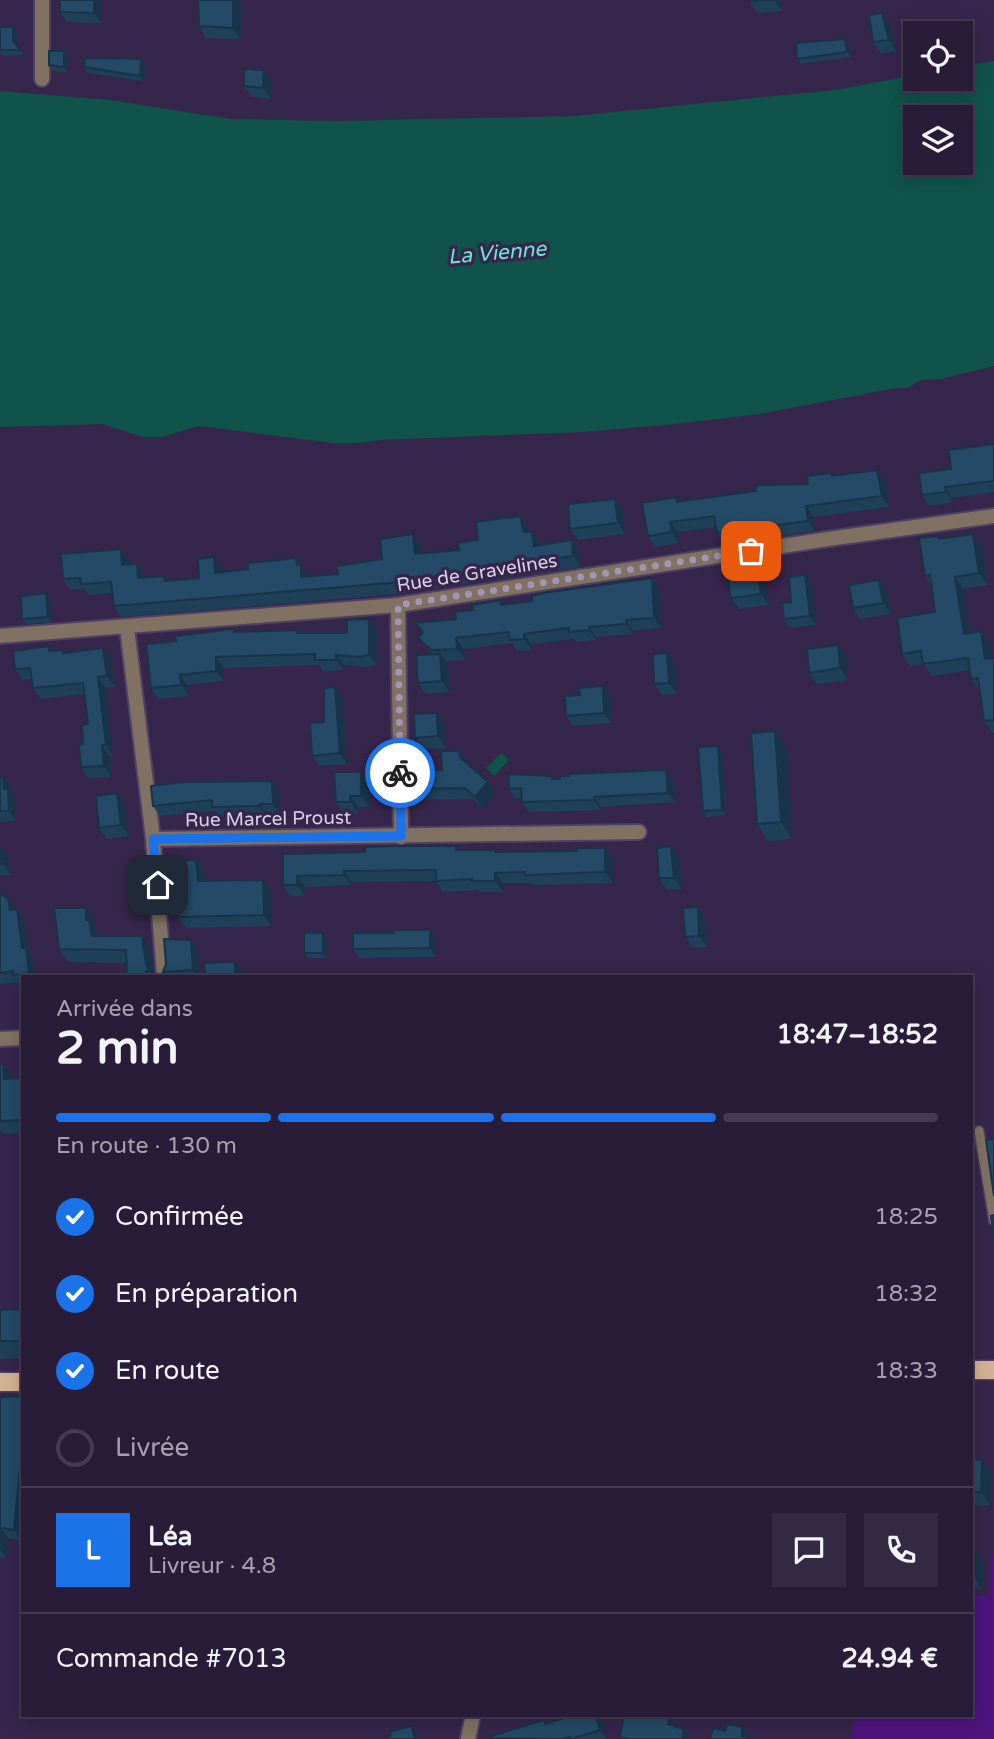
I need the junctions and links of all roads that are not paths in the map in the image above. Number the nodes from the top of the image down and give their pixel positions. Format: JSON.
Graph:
{"nodes":[{"id":1,"x":42,"y":0,"type":"edge"},
{"id":2,"x":42,"y":79,"type":"dead end"},
{"id":3,"x":994,"y":516,"type":"edge"},
{"id":4,"x":398,"y":605,"type":"junction"},
{"id":5,"x":127,"y":628,"type":"junction"},
{"id":6,"x":0,"y":636,"type":"edge"},
{"id":7,"x":639,"y":832,"type":"dead end"},
{"id":8,"x":401,"y":836,"type":"junction"},
{"id":9,"x":153,"y":839,"type":"junction"},
{"id":10,"x":164,"y":975,"type":"edge"},
{"id":11,"x":21,"y":1038,"type":"edge"},
{"id":12,"x":0,"y":1039,"type":"edge"},
{"id":13,"x":979,"y":1130,"type":"dead end"},
{"id":14,"x":994,"y":1221,"type":"edge"},
{"id":15,"x":973,"y":1370,"type":"edge"},
{"id":16,"x":994,"y":1370,"type":"edge"},
{"id":17,"x":0,"y":1382,"type":"edge"},
{"id":18,"x":21,"y":1382,"type":"edge"},
{"id":19,"x":473,"y":1717,"type":"edge"},
{"id":20,"x":468,"y":1739,"type":"edge"}],
"edges":[{"from":1,"to":2,"type":"street"},
{"from":3,"to":4,"type":"street","name":"Rue de Gravelines"},
{"from":4,"to":5,"type":"street","name":"Rue de Gravelines"},
{"from":4,"to":8,"type":"street"},
{"from":5,"to":6,"type":"street","name":"Rue de Gravelines"},
{"from":5,"to":9,"type":"street"},
{"from":7,"to":8,"type":"street","name":"Rue Marcel Proust"},
{"from":8,"to":9,"type":"street","name":"Rue Marcel Proust"},
{"from":9,"to":10,"type":"street"},
{"from":11,"to":12,"type":"street"},
{"from":13,"to":14,"type":"lane"},
{"from":15,"to":16,"type":"main road"},
{"from":17,"to":18,"type":"main road"},
{"from":19,"to":20,"type":"street"}]}
